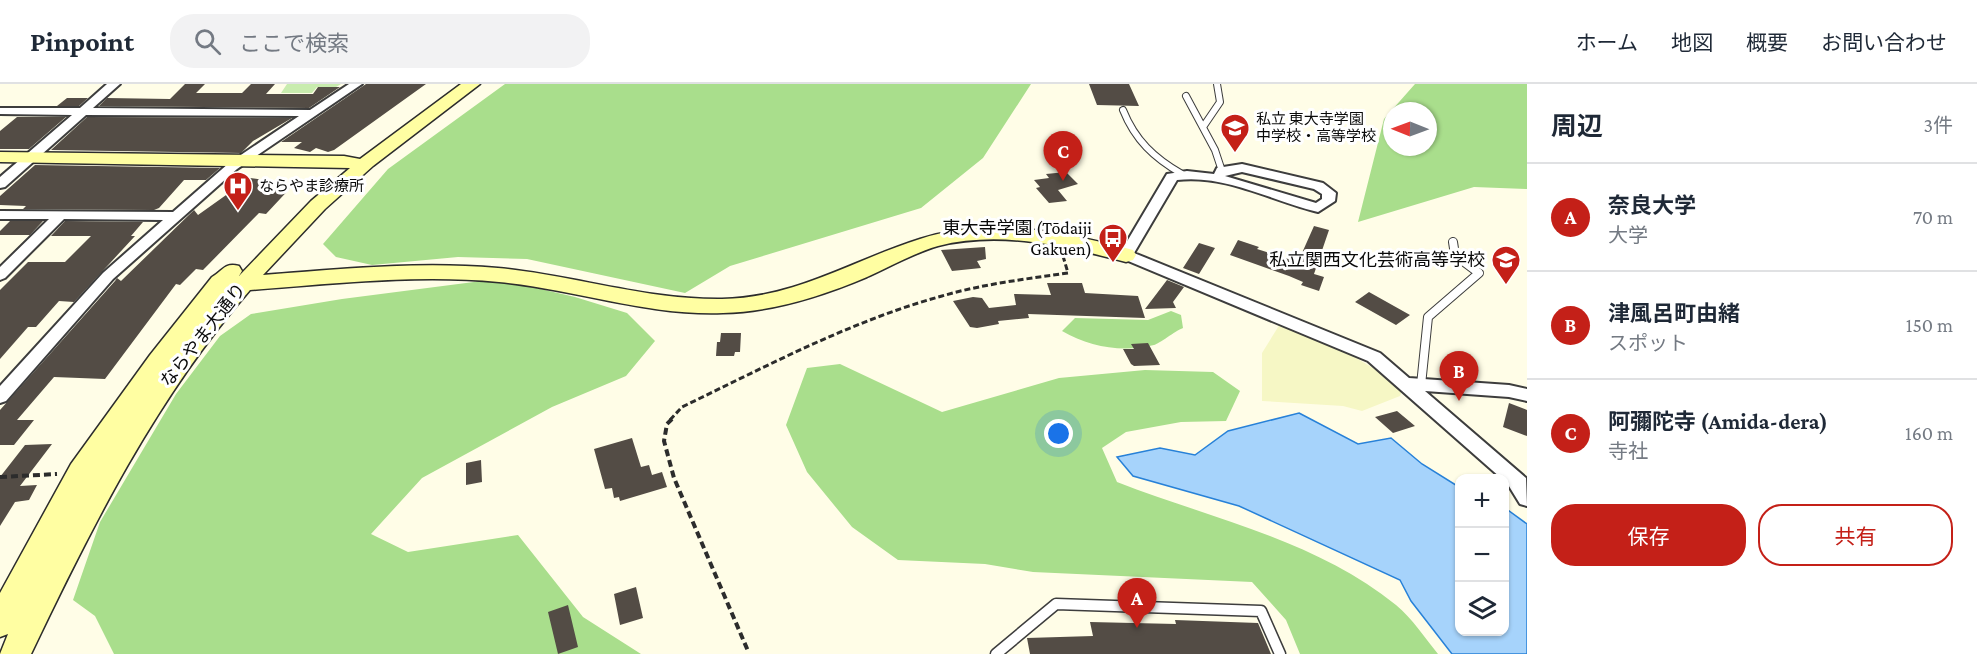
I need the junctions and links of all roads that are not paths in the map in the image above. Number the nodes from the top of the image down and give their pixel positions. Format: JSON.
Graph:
{"nodes":[{"id":1,"x":114,"y":84,"type":"edge"},
{"id":2,"x":356,"y":84,"type":"edge"},
{"id":3,"x":452,"y":84,"type":"edge"},
{"id":4,"x":472,"y":84,"type":"edge"},
{"id":5,"x":1217,"y":84,"type":"edge"},
{"id":6,"x":1186,"y":96,"type":"dead end"},
{"id":7,"x":1123,"y":110,"type":"dead end"},
{"id":8,"x":0,"y":111,"type":"edge"},
{"id":9,"x":84,"y":111,"type":"junction"},
{"id":10,"x":311,"y":113,"type":"junction"},
{"id":11,"x":1203,"y":127,"type":"junction"},
{"id":12,"x":0,"y":157,"type":"edge"},
{"id":13,"x":30,"y":158,"type":"junction"},
{"id":14,"x":243,"y":160,"type":"junction"},
{"id":15,"x":353,"y":163,"type":"junction"},
{"id":16,"x":1182,"y":174,"type":"junction"},
{"id":17,"x":1220,"y":175,"type":"junction"},
{"id":18,"x":0,"y":184,"type":"edge"},
{"id":19,"x":0,"y":215,"type":"edge"},
{"id":20,"x":61,"y":215,"type":"junction"},
{"id":21,"x":177,"y":216,"type":"junction"},
{"id":22,"x":1453,"y":242,"type":"dead end"},
{"id":23,"x":1126,"y":255,"type":"junction"},
{"id":24,"x":0,"y":275,"type":"edge"},
{"id":25,"x":231,"y":283,"type":"junction"},
{"id":26,"x":1414,"y":384,"type":"junction"},
{"id":27,"x":1527,"y":395,"type":"edge"},
{"id":28,"x":0,"y":397,"type":"edge"},
{"id":29,"x":1527,"y":498,"type":"edge"},
{"id":30,"x":0,"y":623,"type":"edge"},
{"id":31,"x":15,"y":654,"type":"edge"},
{"id":32,"x":996,"y":654,"type":"edge"},
{"id":33,"x":1280,"y":654,"type":"edge"}],
"edges":[{"from":1,"to":9,"type":"street"},
{"from":2,"to":10,"type":"street"},
{"from":3,"to":15,"type":"street","name":"ならやま大通り"},
{"from":4,"to":15,"type":"street","name":"ならやま大通り"},
{"from":5,"to":11,"type":"lane"},
{"from":6,"to":11,"type":"lane"},
{"from":7,"to":16,"type":"lane"},
{"from":8,"to":9,"type":"street"},
{"from":9,"to":10,"type":"street"},
{"from":9,"to":13,"type":"street"},
{"from":10,"to":14,"type":"street"},
{"from":11,"to":17,"type":"lane"},
{"from":12,"to":13,"type":"street"},
{"from":13,"to":14,"type":"street"},
{"from":13,"to":18,"type":"street"},
{"from":14,"to":15,"type":"street"},
{"from":14,"to":21,"type":"street"},
{"from":15,"to":25,"type":"street","name":"ならやま大通り"},
{"from":16,"to":17,"type":"street"},
{"from":16,"to":23,"type":"street"},
{"from":17,"to":17,"type":"street"},
{"from":19,"to":20,"type":"street"},
{"from":20,"to":21,"type":"street"},
{"from":20,"to":24,"type":"street"},
{"from":21,"to":28,"type":"street"},
{"from":22,"to":26,"type":"lane"},
{"from":23,"to":25,"type":"street"},
{"from":23,"to":26,"type":"street"},
{"from":25,"to":30,"type":"street","name":"ならやま大通り"},
{"from":25,"to":31,"type":"street","name":"ならやま大通り"},
{"from":26,"to":27,"type":"street"},
{"from":26,"to":29,"type":"street"},
{"from":32,"to":33,"type":"lane"}]}
